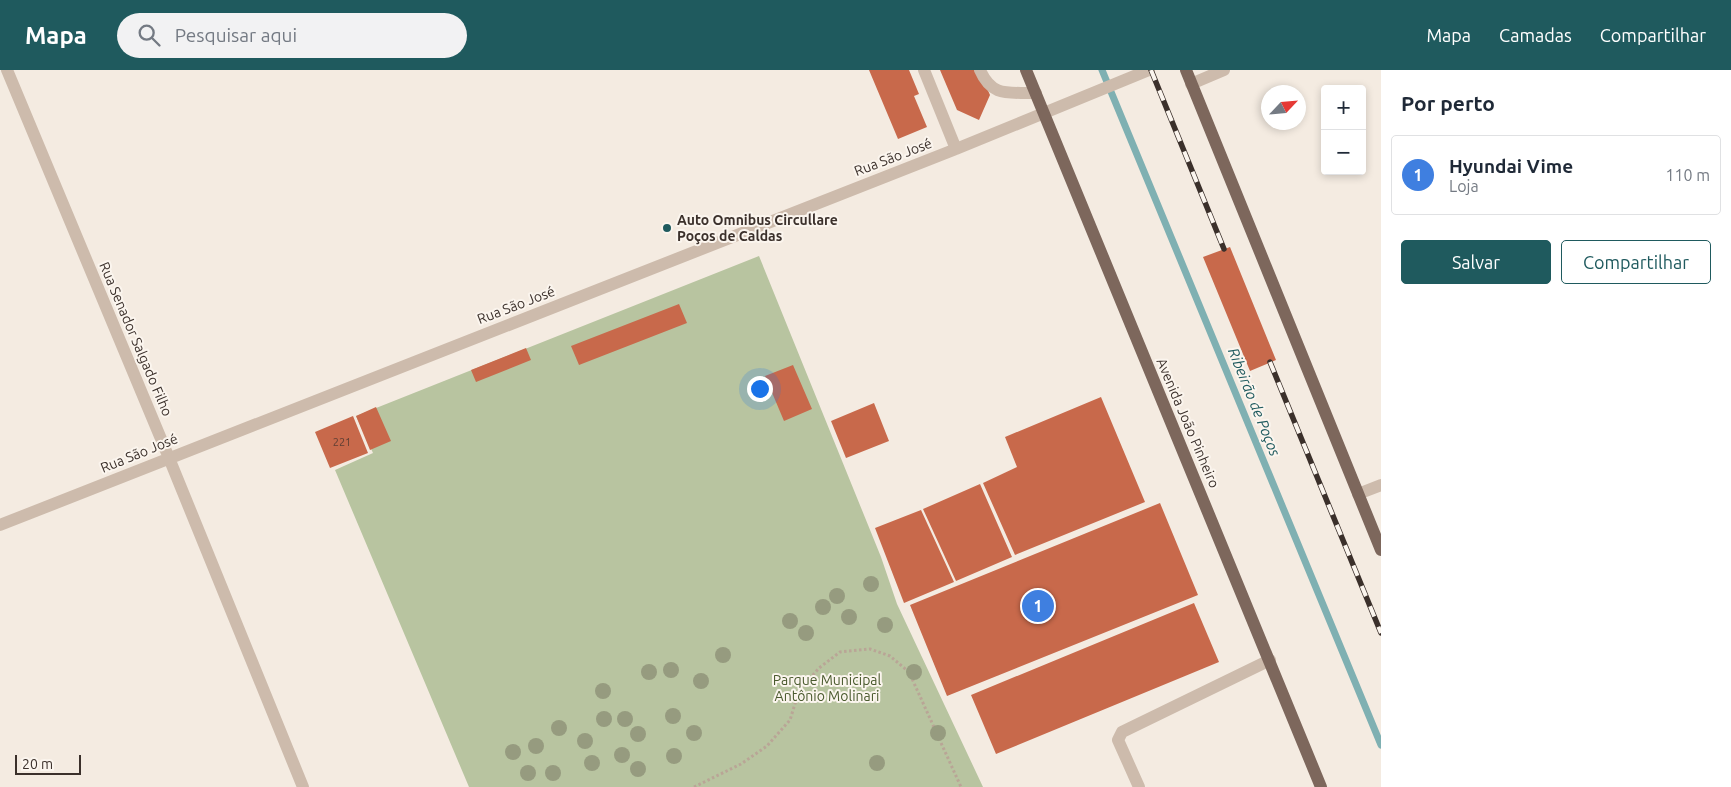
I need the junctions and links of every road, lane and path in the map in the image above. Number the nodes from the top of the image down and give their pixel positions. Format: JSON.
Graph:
{"nodes":[{"id":1,"x":7,"y":70,"type":"edge"},
{"id":2,"x":924,"y":70,"type":"edge"},
{"id":3,"x":980,"y":70,"type":"edge"},
{"id":4,"x":1026,"y":70,"type":"edge"},
{"id":5,"x":1149,"y":70,"type":"edge"},
{"id":6,"x":1186,"y":70,"type":"edge"},
{"id":7,"x":1224,"y":70,"type":"edge"},
{"id":8,"x":0,"y":74,"type":"edge"},
{"id":9,"x":1191,"y":84,"type":"junction"},
{"id":10,"x":1036,"y":93,"type":"junction"},
{"id":11,"x":1044,"y":113,"type":"junction"},
{"id":12,"x":956,"y":149,"type":"junction"},
{"id":13,"x":169,"y":458,"type":"junction"},
{"id":14,"x":1381,"y":485,"type":"edge"},
{"id":15,"x":1358,"y":494,"type":"junction"},
{"id":16,"x":0,"y":525,"type":"edge"},
{"id":17,"x":1381,"y":550,"type":"edge"},
{"id":18,"x":1270,"y":660,"type":"junction"},
{"id":19,"x":303,"y":787,"type":"edge"},
{"id":20,"x":694,"y":787,"type":"edge"},
{"id":21,"x":962,"y":787,"type":"edge"},
{"id":22,"x":1139,"y":787,"type":"edge"},
{"id":23,"x":1321,"y":787,"type":"edge"}],
"edges":[{"from":1,"to":8,"type":"street"},
{"from":1,"to":13,"type":"street","name":"Rua Senador Salgado Filho"},
{"from":2,"to":12,"type":"street"},
{"from":3,"to":10,"type":"street"},
{"from":4,"to":10,"type":"main road","name":"Avenida João Pinheiro"},
{"from":5,"to":11,"type":"street","name":"Rua São José"},
{"from":6,"to":9,"type":"main road"},
{"from":7,"to":9,"type":"street"},
{"from":9,"to":15,"type":"main road"},
{"from":10,"to":11,"type":"main road","name":"Avenida João Pinheiro"},
{"from":11,"to":12,"type":"street","name":"Rua São José"},
{"from":11,"to":18,"type":"main road","name":"Avenida João Pinheiro"},
{"from":12,"to":13,"type":"street","name":"Rua São José"},
{"from":13,"to":16,"type":"street","name":"Rua São José"},
{"from":13,"to":19,"type":"street","name":"Rua Senador Salgado Filho"},
{"from":14,"to":15,"type":"street"},
{"from":15,"to":17,"type":"main road"},
{"from":18,"to":22,"type":"street"},
{"from":18,"to":23,"type":"main road","name":"Avenida João Pinheiro"},
{"from":20,"to":21,"type":"path"}]}
